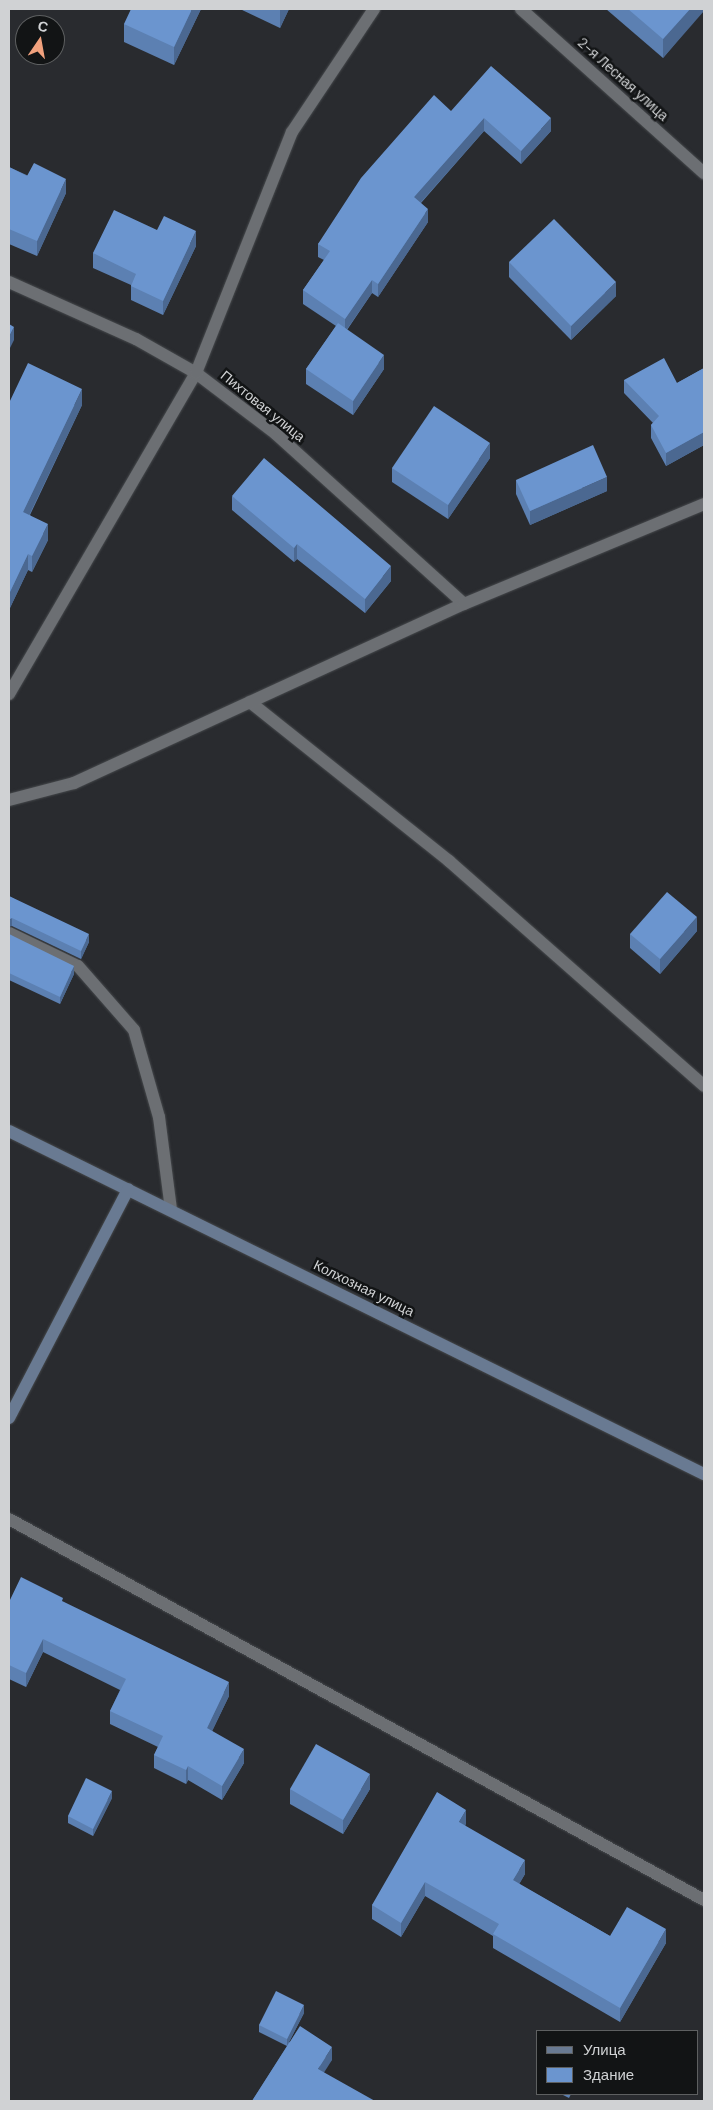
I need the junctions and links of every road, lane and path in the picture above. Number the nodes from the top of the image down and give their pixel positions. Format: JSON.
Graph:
{"nodes":[{"id":1,"x":374,"y":9,"type":"edge"},
{"id":2,"x":521,"y":9,"type":"edge"},
{"id":3,"x":704,"y":172,"type":"edge"},
{"id":4,"x":9,"y":282,"type":"edge"},
{"id":5,"x":196,"y":373,"type":"junction"},
{"id":6,"x":704,"y":504,"type":"edge"},
{"id":7,"x":464,"y":604,"type":"junction"},
{"id":8,"x":9,"y":694,"type":"edge"},
{"id":9,"x":250,"y":702,"type":"junction"},
{"id":10,"x":9,"y":800,"type":"edge"},
{"id":11,"x":9,"y":933,"type":"edge"},
{"id":12,"x":704,"y":1086,"type":"edge"},
{"id":13,"x":9,"y":1131,"type":"edge"},
{"id":14,"x":128,"y":1189,"type":"junction"},
{"id":15,"x":171,"y":1209,"type":"junction"},
{"id":16,"x":9,"y":1418,"type":"edge"},
{"id":17,"x":704,"y":1474,"type":"edge"},
{"id":18,"x":9,"y":1519,"type":"edge"},
{"id":19,"x":704,"y":1900,"type":"edge"}],
"edges":[{"from":1,"to":5,"type":"street"},
{"from":2,"to":3,"type":"street","name":"2-я Лесная улица"},
{"from":4,"to":5,"type":"street","name":"Пихтовая улица"},
{"from":5,"to":7,"type":"street","name":"Пихтовая улица"},
{"from":5,"to":8,"type":"street"},
{"from":6,"to":7,"type":"street"},
{"from":7,"to":9,"type":"street"},
{"from":9,"to":10,"type":"street"},
{"from":9,"to":12,"type":"street"},
{"from":11,"to":15,"type":"street"},
{"from":13,"to":14,"type":"main road","name":"Колхозная улица"},
{"from":14,"to":15,"type":"main road","name":"Колхозная улица"},
{"from":14,"to":16,"type":"main road"},
{"from":15,"to":17,"type":"main road","name":"Колхозная улица"},
{"from":18,"to":19,"type":"street"}]}
